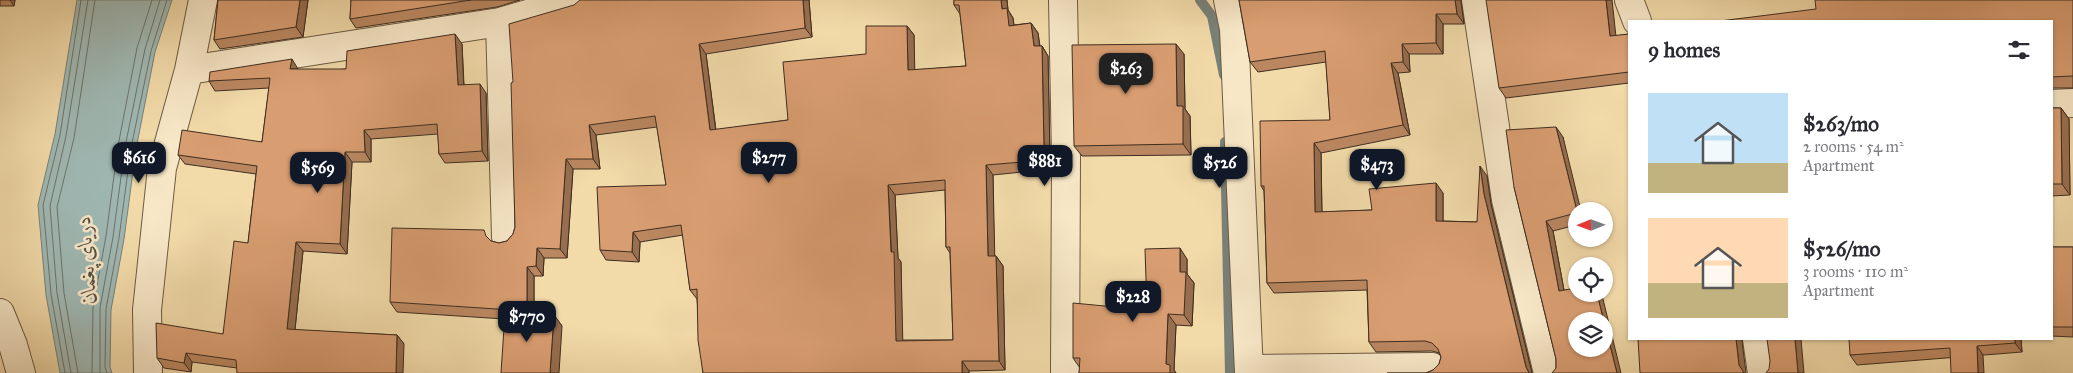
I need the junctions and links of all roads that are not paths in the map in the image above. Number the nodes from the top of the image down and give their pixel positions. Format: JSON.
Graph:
{"nodes":[{"id":1,"x":203,"y":0,"type":"edge"},
{"id":2,"x":576,"y":0,"type":"edge"},
{"id":3,"x":1063,"y":0,"type":"edge"},
{"id":4,"x":1228,"y":0,"type":"edge"},
{"id":5,"x":1476,"y":0,"type":"edge"},
{"id":6,"x":1629,"y":0,"type":"edge"},
{"id":7,"x":1637,"y":20,"type":"edge"},
{"id":8,"x":500,"y":22,"type":"junction"},
{"id":9,"x":189,"y":70,"type":"junction"},
{"id":10,"x":2073,"y":103,"type":"edge"},
{"id":11,"x":2053,"y":104,"type":"edge"},
{"id":12,"x":506,"y":238,"type":"dead end"},
{"id":13,"x":0,"y":314,"type":"edge"},
{"id":14,"x":1756,"y":340,"type":"edge"},
{"id":15,"x":7,"y":347,"type":"edge"},
{"id":16,"x":1432,"y":367,"type":"dead end"},
{"id":17,"x":1249,"y":371,"type":"edge"},
{"id":18,"x":21,"y":373,"type":"edge"},
{"id":19,"x":148,"y":373,"type":"edge"},
{"id":20,"x":1065,"y":373,"type":"edge"},
{"id":21,"x":1548,"y":373,"type":"edge"},
{"id":22,"x":1762,"y":373,"type":"edge"}],
"edges":[{"from":1,"to":9,"type":"street"},
{"from":2,"to":8,"type":"street"},
{"from":3,"to":20,"type":"street"},
{"from":4,"to":17,"type":"street"},
{"from":5,"to":21,"type":"street"},
{"from":6,"to":7,"type":"street"},
{"from":8,"to":9,"type":"street"},
{"from":8,"to":12,"type":"street"},
{"from":9,"to":19,"type":"street"},
{"from":10,"to":11,"type":"street"},
{"from":13,"to":15,"type":"street"},
{"from":14,"to":22,"type":"street"},
{"from":15,"to":18,"type":"street"},
{"from":16,"to":17,"type":"street"}]}
